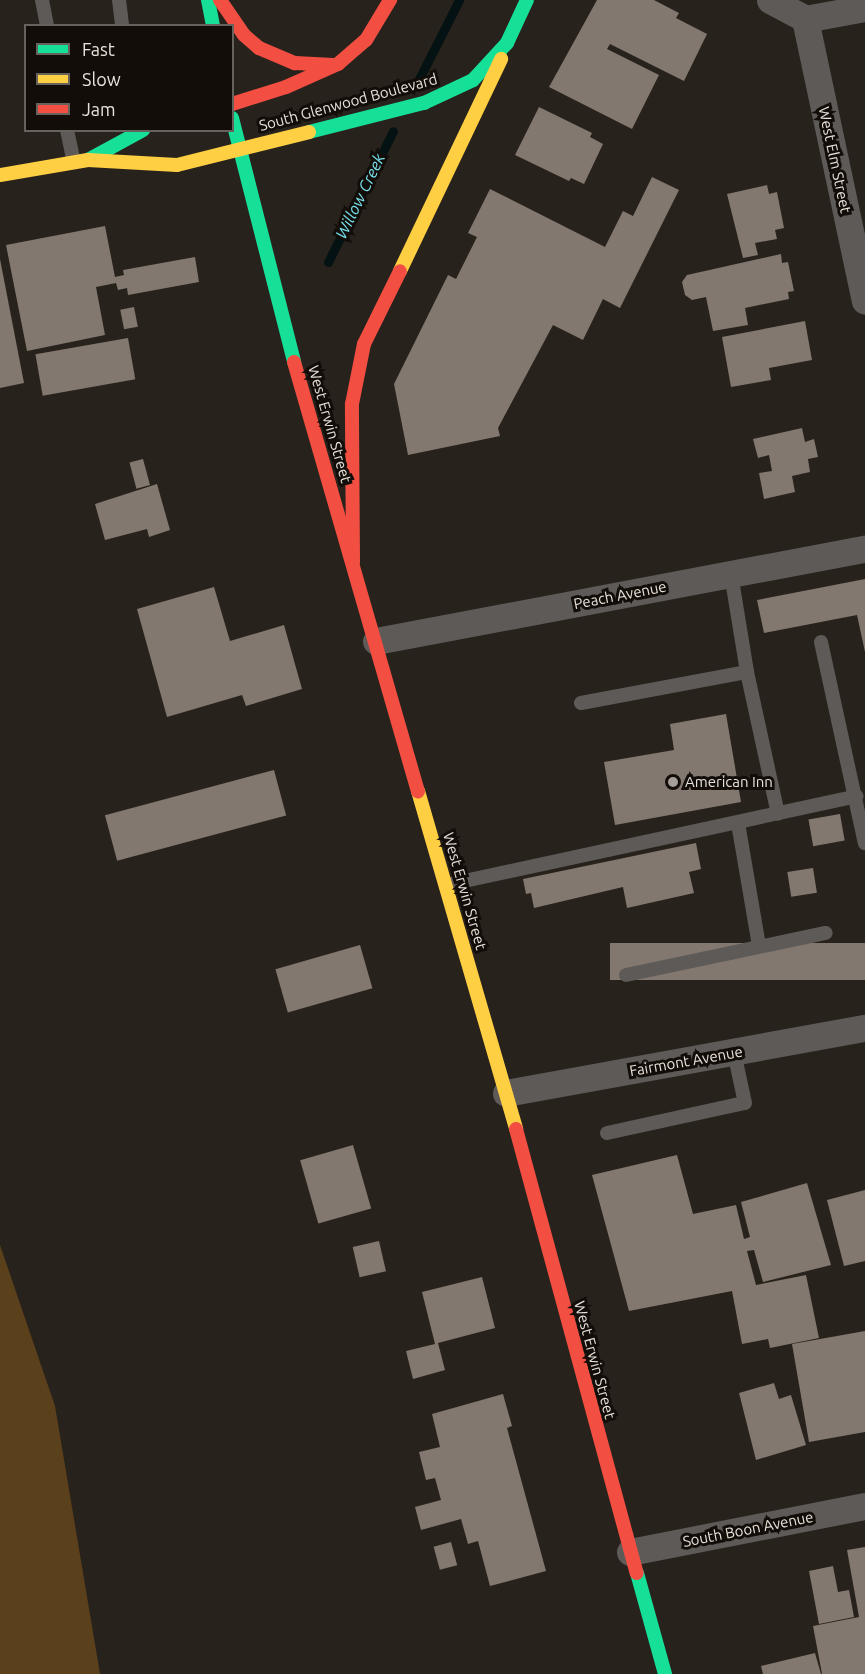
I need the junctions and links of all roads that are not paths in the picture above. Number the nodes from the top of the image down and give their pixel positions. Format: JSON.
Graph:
{"nodes":[{"id":1,"x":42,"y":0,"type":"edge"},
{"id":2,"x":118,"y":0,"type":"edge"},
{"id":3,"x":208,"y":0,"type":"edge"},
{"id":4,"x":220,"y":0,"type":"edge"},
{"id":5,"x":390,"y":0,"type":"edge"},
{"id":6,"x":528,"y":0,"type":"edge"},
{"id":7,"x":770,"y":0,"type":"edge"},
{"id":8,"x":865,"y":8,"type":"edge"},
{"id":9,"x":805,"y":19,"type":"junction"},
{"id":10,"x":47,"y":24,"type":"edge"},
{"id":11,"x":122,"y":24,"type":"edge"},
{"id":12,"x":213,"y":24,"type":"edge"},
{"id":13,"x":507,"y":43,"type":"junction"},
{"id":14,"x":338,"y":64,"type":"junction"},
{"id":15,"x":234,"y":103,"type":"edge"},
{"id":16,"x":234,"y":127,"type":"edge"},
{"id":17,"x":69,"y":132,"type":"edge"},
{"id":18,"x":139,"y":132,"type":"edge"},
{"id":19,"x":239,"y":148,"type":"junction"},
{"id":20,"x":81,"y":161,"type":"junction"},
{"id":21,"x":0,"y":176,"type":"edge"},
{"id":22,"x":865,"y":301,"type":"edge"},
{"id":23,"x":865,"y":549,"type":"edge"},
{"id":24,"x":353,"y":562,"type":"junction"},
{"id":25,"x":731,"y":574,"type":"junction"},
{"id":26,"x":376,"y":641,"type":"junction"},
{"id":27,"x":821,"y":642,"type":"dead end"},
{"id":28,"x":747,"y":672,"type":"junction"},
{"id":29,"x":581,"y":703,"type":"dead end"},
{"id":30,"x":856,"y":796,"type":"junction"},
{"id":31,"x":778,"y":814,"type":"junction"},
{"id":32,"x":738,"y":823,"type":"junction"},
{"id":33,"x":865,"y":843,"type":"edge"},
{"id":34,"x":446,"y":885,"type":"junction"},
{"id":35,"x":826,"y":933,"type":"dead end"},
{"id":36,"x":759,"y":946,"type":"junction"},
{"id":37,"x":626,"y":975,"type":"dead end"},
{"id":38,"x":865,"y":1028,"type":"edge"},
{"id":39,"x":734,"y":1052,"type":"junction"},
{"id":40,"x":506,"y":1093,"type":"junction"},
{"id":41,"x":607,"y":1133,"type":"dead end"},
{"id":42,"x":865,"y":1506,"type":"edge"},
{"id":43,"x":630,"y":1552,"type":"junction"},
{"id":44,"x":664,"y":1674,"type":"edge"}],
"edges":[{"from":1,"to":10,"type":"lane"},
{"from":2,"to":11,"type":"lane"},
{"from":3,"to":12,"type":"main road"},
{"from":4,"to":14,"type":"main road"},
{"from":5,"to":14,"type":"main road","name":"South Glenwood Boulevard"},
{"from":6,"to":13,"type":"main road","name":"South Glenwood Boulevard"},
{"from":7,"to":9,"type":"street"},
{"from":8,"to":9,"type":"street"},
{"from":9,"to":22,"type":"street","name":"West Elm Street"},
{"from":13,"to":19,"type":"main road","name":"South Glenwood Boulevard"},
{"from":13,"to":24,"type":"main road"},
{"from":14,"to":15,"type":"main road","name":"South Glenwood Boulevard"},
{"from":16,"to":19,"type":"main road","name":"West Erwin Street"},
{"from":17,"to":20,"type":"lane"},
{"from":18,"to":20,"type":"main road"},
{"from":19,"to":20,"type":"main road","name":"South Glenwood Boulevard"},
{"from":19,"to":24,"type":"main road","name":"West Erwin Street"},
{"from":20,"to":21,"type":"main road"},
{"from":23,"to":25,"type":"street","name":"Peach Avenue"},
{"from":24,"to":26,"type":"main road","name":"West Erwin Street"},
{"from":25,"to":26,"type":"street","name":"Peach Avenue"},
{"from":25,"to":28,"type":"lane"},
{"from":26,"to":34,"type":"main road","name":"West Erwin Street"},
{"from":27,"to":30,"type":"lane"},
{"from":28,"to":29,"type":"lane"},
{"from":28,"to":31,"type":"lane"},
{"from":30,"to":31,"type":"lane"},
{"from":30,"to":33,"type":"lane"},
{"from":31,"to":32,"type":"lane"},
{"from":32,"to":34,"type":"lane"},
{"from":32,"to":36,"type":"lane"},
{"from":34,"to":40,"type":"main road","name":"West Erwin Street"},
{"from":35,"to":36,"type":"lane"},
{"from":36,"to":37,"type":"lane"},
{"from":38,"to":39,"type":"street","name":"Fairmont Avenue"},
{"from":39,"to":40,"type":"street","name":"Fairmont Avenue"},
{"from":39,"to":41,"type":"lane"},
{"from":40,"to":43,"type":"main road","name":"West Erwin Street"},
{"from":42,"to":43,"type":"street","name":"South Boon Avenue"},
{"from":43,"to":44,"type":"main road","name":"West Erwin Street"}]}
